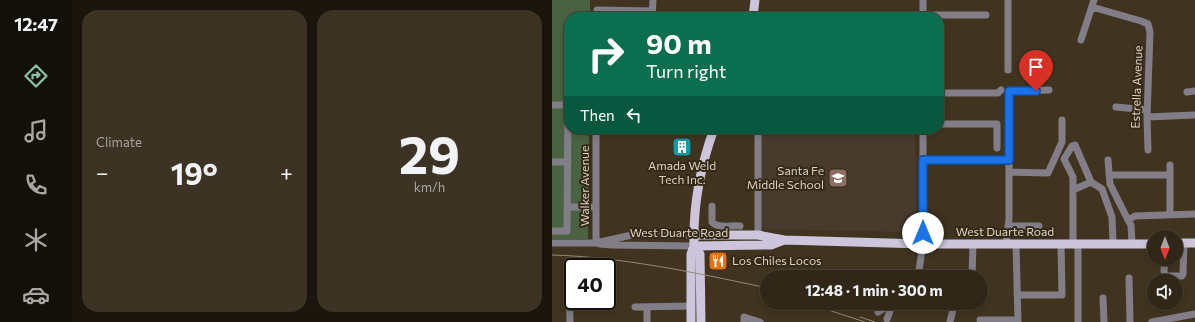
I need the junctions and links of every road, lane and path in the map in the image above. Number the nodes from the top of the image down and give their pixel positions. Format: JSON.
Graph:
{"nodes":[{"id":1,"x":653,"y":0,"type":"edge"},
{"id":2,"x":755,"y":0,"type":"edge"},
{"id":3,"x":923,"y":0,"type":"edge"},
{"id":4,"x":1008,"y":0,"type":"edge"},
{"id":5,"x":1093,"y":3,"type":"edge"},
{"id":6,"x":597,"y":10,"type":"dead end"},
{"id":7,"x":624,"y":12,"type":"edge"},
{"id":8,"x":652,"y":12,"type":"edge"},
{"id":9,"x":754,"y":12,"type":"edge"},
{"id":10,"x":923,"y":12,"type":"edge"},
{"id":11,"x":986,"y":15,"type":"dead end"},
{"id":12,"x":944,"y":16,"type":"edge"},
{"id":13,"x":1080,"y":40,"type":"dead end"},
{"id":14,"x":1008,"y":70,"type":"dead end"},
{"id":15,"x":1001,"y":90,"type":"dead end"},
{"id":16,"x":1049,"y":90,"type":"dead end"},
{"id":17,"x":1195,"y":91,"type":"edge"},
{"id":18,"x":1187,"y":92,"type":"dead end"},
{"id":19,"x":944,"y":93,"type":"edge"},
{"id":20,"x":552,"y":105,"type":"edge"},
{"id":21,"x":564,"y":105,"type":"edge"},
{"id":22,"x":1116,"y":107,"type":"dead end"},
{"id":23,"x":1147,"y":113,"type":"junction"},
{"id":24,"x":1195,"y":115,"type":"edge"},
{"id":25,"x":1062,"y":120,"type":"dead end"},
{"id":26,"x":944,"y":124,"type":"edge"},
{"id":27,"x":568,"y":134,"type":"edge"},
{"id":28,"x":596,"y":134,"type":"edge"},
{"id":29,"x":712,"y":134,"type":"edge"},
{"id":30,"x":758,"y":134,"type":"edge"},
{"id":31,"x":923,"y":134,"type":"edge"},
{"id":32,"x":998,"y":148,"type":"dead end"},
{"id":33,"x":1148,"y":150,"type":"dead end"},
{"id":34,"x":923,"y":160,"type":"junction"},
{"id":35,"x":1009,"y":160,"type":"junction"},
{"id":36,"x":1108,"y":160,"type":"dead end"},
{"id":37,"x":552,"y":162,"type":"edge"},
{"id":38,"x":568,"y":162,"type":"junction"},
{"id":39,"x":1170,"y":165,"type":"dead end"},
{"id":40,"x":1009,"y":172,"type":"junction"},
{"id":41,"x":1109,"y":175,"type":"junction"},
{"id":42,"x":1170,"y":175,"type":"junction"},
{"id":43,"x":1091,"y":182,"type":"junction"},
{"id":44,"x":1073,"y":190,"type":"junction"},
{"id":45,"x":712,"y":206,"type":"dead end"},
{"id":46,"x":568,"y":207,"type":"junction"},
{"id":47,"x":596,"y":207,"type":"junction"},
{"id":48,"x":1195,"y":214,"type":"edge"},
{"id":49,"x":1170,"y":215,"type":"junction"},
{"id":50,"x":1128,"y":220,"type":"junction"},
{"id":51,"x":740,"y":226,"type":"dead end"},
{"id":52,"x":1008,"y":226,"type":"junction"},
{"id":53,"x":1038,"y":226,"type":"dead end"},
{"id":54,"x":552,"y":231,"type":"edge"},
{"id":55,"x":694,"y":235,"type":"junction"},
{"id":56,"x":758,"y":235,"type":"junction"},
{"id":57,"x":784,"y":240,"type":"junction"},
{"id":58,"x":1188,"y":242,"type":"edge"},
{"id":59,"x":552,"y":243,"type":"edge"},
{"id":60,"x":596,"y":243,"type":"junction"},
{"id":61,"x":923,"y":244,"type":"junction"},
{"id":62,"x":973,"y":244,"type":"junction"},
{"id":63,"x":1006,"y":244,"type":"junction"},
{"id":64,"x":1016,"y":244,"type":"junction"},
{"id":65,"x":1062,"y":244,"type":"junction"},
{"id":66,"x":1075,"y":244,"type":"junction"},
{"id":67,"x":1113,"y":244,"type":"junction"},
{"id":68,"x":1132,"y":244,"type":"junction"},
{"id":69,"x":1147,"y":244,"type":"edge"},
{"id":70,"x":694,"y":246,"type":"junction"},
{"id":71,"x":1164,"y":266,"type":"edge"},
{"id":72,"x":919,"y":270,"type":"edge"},
{"id":73,"x":972,"y":270,"type":"edge"},
{"id":74,"x":1129,"y":278,"type":"dead end"},
{"id":75,"x":1017,"y":295,"type":"junction"},
{"id":76,"x":1103,"y":298,"type":"dead end"},
{"id":77,"x":691,"y":306,"type":"junction"},
{"id":78,"x":635,"y":307,"type":"dead end"},
{"id":79,"x":647,"y":307,"type":"junction"},
{"id":80,"x":570,"y":310,"type":"edge"},
{"id":81,"x":881,"y":310,"type":"edge"},
{"id":82,"x":890,"y":310,"type":"edge"},
{"id":83,"x":953,"y":310,"type":"edge"},
{"id":84,"x":878,"y":312,"type":"dead end"},
{"id":85,"x":1195,"y":314,"type":"edge"},
{"id":86,"x":887,"y":319,"type":"dead end"},
{"id":87,"x":980,"y":320,"type":"dead end"},
{"id":88,"x":1170,"y":320,"type":"edge"},
{"id":89,"x":1018,"y":321,"type":"edge"},
{"id":90,"x":570,"y":322,"type":"edge"},
{"id":91,"x":647,"y":322,"type":"edge"},
{"id":92,"x":691,"y":322,"type":"edge"},
{"id":93,"x":701,"y":322,"type":"edge"},
{"id":94,"x":744,"y":322,"type":"edge"},
{"id":95,"x":760,"y":322,"type":"edge"},
{"id":96,"x":950,"y":322,"type":"edge"},
{"id":97,"x":1078,"y":322,"type":"edge"},
{"id":98,"x":1104,"y":322,"type":"edge"},
{"id":99,"x":1130,"y":322,"type":"edge"},
{"id":100,"x":1157,"y":322,"type":"edge"}],
"edges":[{"from":1,"to":8,"type":"street"},
{"from":2,"to":9,"type":"main road"},
{"from":3,"to":10,"type":"street"},
{"from":4,"to":14,"type":"street"},
{"from":5,"to":13,"type":"street"},
{"from":5,"to":23,"type":"street","name":"Estrella Avenue"},
{"from":6,"to":7,"type":"street"},
{"from":11,"to":12,"type":"street"},
{"from":15,"to":19,"type":"street"},
{"from":16,"to":35,"type":"street"},
{"from":17,"to":18,"type":"street"},
{"from":20,"to":21,"type":"street"},
{"from":22,"to":23,"type":"street"},
{"from":23,"to":24,"type":"street"},
{"from":23,"to":33,"type":"street","name":"Estrella Avenue"},
{"from":25,"to":40,"type":"street"},
{"from":26,"to":32,"type":"street"},
{"from":27,"to":38,"type":"street"},
{"from":28,"to":47,"type":"street","name":"Walker Avenue"},
{"from":29,"to":55,"type":"main road"},
{"from":30,"to":56,"type":"street"},
{"from":31,"to":34,"type":"street"},
{"from":34,"to":35,"type":"street"},
{"from":34,"to":61,"type":"street"},
{"from":35,"to":40,"type":"street"},
{"from":36,"to":41,"type":"street"},
{"from":37,"to":38,"type":"street"},
{"from":38,"to":46,"type":"street"},
{"from":39,"to":42,"type":"street"},
{"from":40,"to":52,"type":"street"},
{"from":41,"to":42,"type":"street"},
{"from":41,"to":50,"type":"street"},
{"from":42,"to":49,"type":"street"},
{"from":43,"to":44,"type":"street"},
{"from":43,"to":44,"type":"street"},
{"from":43,"to":67,"type":"street"},
{"from":44,"to":66,"type":"street"},
{"from":45,"to":51,"type":"street"},
{"from":46,"to":47,"type":"street"},
{"from":46,"to":54,"type":"street"},
{"from":47,"to":60,"type":"street","name":"Walker Avenue"},
{"from":48,"to":49,"type":"street"},
{"from":49,"to":50,"type":"street"},
{"from":50,"to":68,"type":"street"},
{"from":52,"to":53,"type":"street"},
{"from":52,"to":63,"type":"street"},
{"from":55,"to":56,"type":"main road","name":"West Duarte Road"},
{"from":55,"to":60,"type":"street"},
{"from":55,"to":70,"type":"main road"},
{"from":56,"to":57,"type":"main road","name":"West Duarte Road"},
{"from":57,"to":61,"type":"main road","name":"West Duarte Road"},
{"from":57,"to":70,"type":"main road","name":"West Duarte Road"},
{"from":58,"to":71,"type":"street"},
{"from":59,"to":60,"type":"street"},
{"from":60,"to":70,"type":"street","name":"West Duarte Road"},
{"from":61,"to":62,"type":"main road","name":"West Duarte Road"},
{"from":61,"to":72,"type":"street"},
{"from":62,"to":63,"type":"main road","name":"West Duarte Road"},
{"from":62,"to":73,"type":"street"},
{"from":63,"to":64,"type":"main road","name":"West Duarte Road"},
{"from":64,"to":65,"type":"main road","name":"West Duarte Road"},
{"from":64,"to":75,"type":"street"},
{"from":65,"to":66,"type":"main road","name":"West Duarte Road"},
{"from":65,"to":75,"type":"street"},
{"from":66,"to":67,"type":"main road","name":"West Duarte Road"},
{"from":66,"to":97,"type":"street"},
{"from":67,"to":68,"type":"main road","name":"West Duarte Road"},
{"from":68,"to":69,"type":"main road","name":"West Duarte Road"},
{"from":70,"to":77,"type":"main road"},
{"from":70,"to":93,"type":"main road"},
{"from":74,"to":99,"type":"street"},
{"from":75,"to":89,"type":"street"},
{"from":76,"to":98,"type":"street"},
{"from":77,"to":79,"type":"street"},
{"from":77,"to":92,"type":"main road"},
{"from":78,"to":79,"type":"street"},
{"from":79,"to":91,"type":"street"},
{"from":80,"to":90,"type":"street"},
{"from":81,"to":84,"type":"street"},
{"from":82,"to":86,"type":"street"},
{"from":83,"to":96,"type":"street"},
{"from":85,"to":88,"type":"street"},
{"from":87,"to":89,"type":"street"},
{"from":88,"to":100,"type":"street"},
{"from":94,"to":95,"type":"street"}]}
